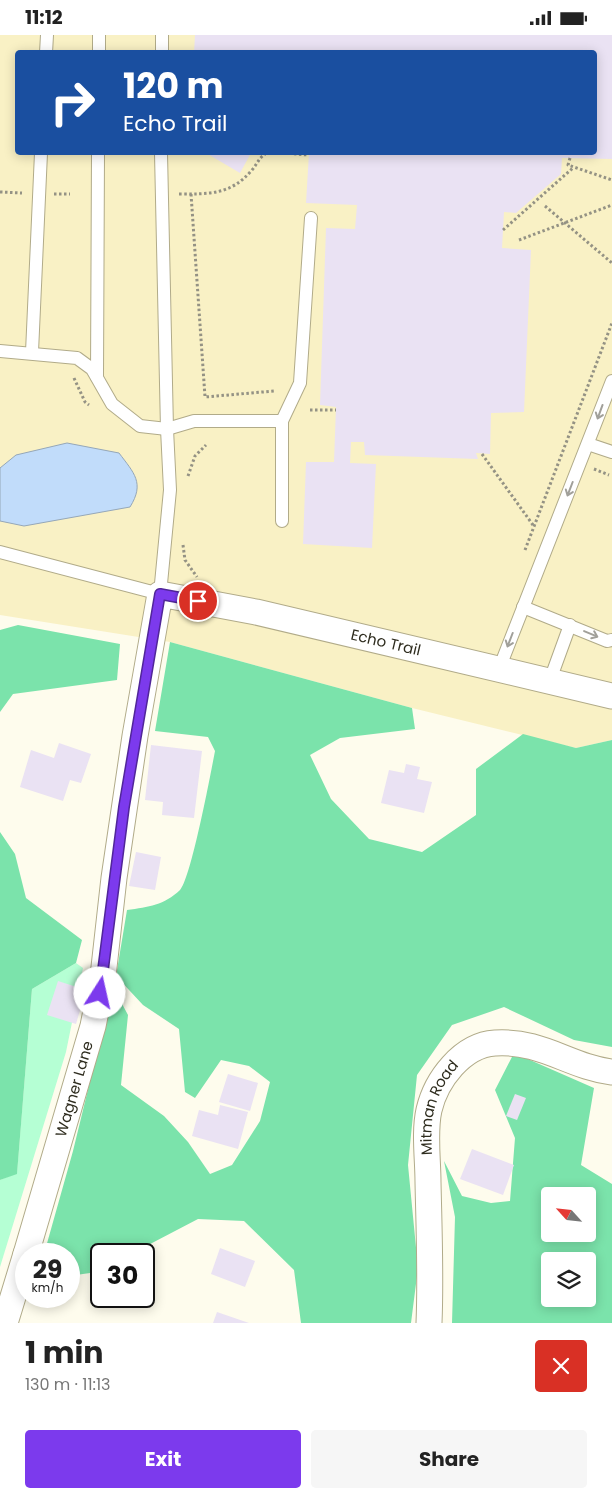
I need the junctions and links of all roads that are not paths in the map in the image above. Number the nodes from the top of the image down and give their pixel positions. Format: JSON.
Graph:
{"nodes":[{"id":1,"x":47,"y":35,"type":"edge"},
{"id":2,"x":99,"y":35,"type":"edge"},
{"id":3,"x":162,"y":35,"type":"edge"},
{"id":4,"x":46,"y":50,"type":"edge"},
{"id":5,"x":99,"y":50,"type":"edge"},
{"id":6,"x":162,"y":50,"type":"edge"},
{"id":7,"x":41,"y":155,"type":"edge"},
{"id":8,"x":98,"y":155,"type":"edge"},
{"id":9,"x":161,"y":155,"type":"edge"},
{"id":10,"x":311,"y":218,"type":"dead end"},
{"id":11,"x":0,"y":351,"type":"edge"},
{"id":12,"x":32,"y":352,"type":"junction"},
{"id":13,"x":97,"y":377,"type":"junction"},
{"id":14,"x":612,"y":381,"type":"edge"},
{"id":15,"x":282,"y":421,"type":"junction"},
{"id":16,"x":167,"y":429,"type":"junction"},
{"id":17,"x":588,"y":444,"type":"junction"},
{"id":18,"x":612,"y":452,"type":"edge"},
{"id":19,"x":282,"y":521,"type":"dead end"},
{"id":20,"x":0,"y":552,"type":"edge"},
{"id":21,"x":160,"y":594,"type":"junction"},
{"id":22,"x":523,"y":607,"type":"junction"},
{"id":23,"x":570,"y":625,"type":"junction"},
{"id":24,"x":612,"y":640,"type":"edge"},
{"id":25,"x":499,"y":669,"type":"junction"},
{"id":26,"x":550,"y":680,"type":"junction"},
{"id":27,"x":612,"y":696,"type":"edge"},
{"id":28,"x":612,"y":1072,"type":"edge"},
{"id":29,"x":29,"y":1243,"type":"edge"},
{"id":30,"x":15,"y":1290,"type":"edge"},
{"id":31,"x":5,"y":1323,"type":"edge"},
{"id":32,"x":429,"y":1323,"type":"edge"}],
"edges":[{"from":1,"to":4,"type":"lane"},
{"from":2,"to":5,"type":"lane"},
{"from":3,"to":6,"type":"lane"},
{"from":7,"to":12,"type":"lane"},
{"from":8,"to":13,"type":"lane"},
{"from":9,"to":16,"type":"lane"},
{"from":10,"to":15,"type":"lane"},
{"from":11,"to":12,"type":"lane"},
{"from":12,"to":13,"type":"lane"},
{"from":13,"to":16,"type":"lane"},
{"from":14,"to":17,"type":"lane","one_way":true},
{"from":15,"to":16,"type":"lane"},
{"from":15,"to":19,"type":"lane"},
{"from":16,"to":21,"type":"lane"},
{"from":17,"to":18,"type":"lane"},
{"from":17,"to":22,"type":"lane","one_way":true},
{"from":20,"to":21,"type":"lane"},
{"from":21,"to":25,"type":"street","name":"Echo Trail"},
{"from":21,"to":29,"type":"street","name":"Wagner Lane"},
{"from":22,"to":23,"type":"lane"},
{"from":22,"to":25,"type":"lane","one_way":true},
{"from":23,"to":24,"type":"lane","one_way":true},
{"from":23,"to":26,"type":"lane"},
{"from":25,"to":26,"type":"street","name":"Echo Trail"},
{"from":26,"to":27,"type":"street","name":"Echo Trail"},
{"from":28,"to":32,"type":"street","name":"Mitman Road"},
{"from":30,"to":31,"type":"street","name":"Wagner Lane"}]}
